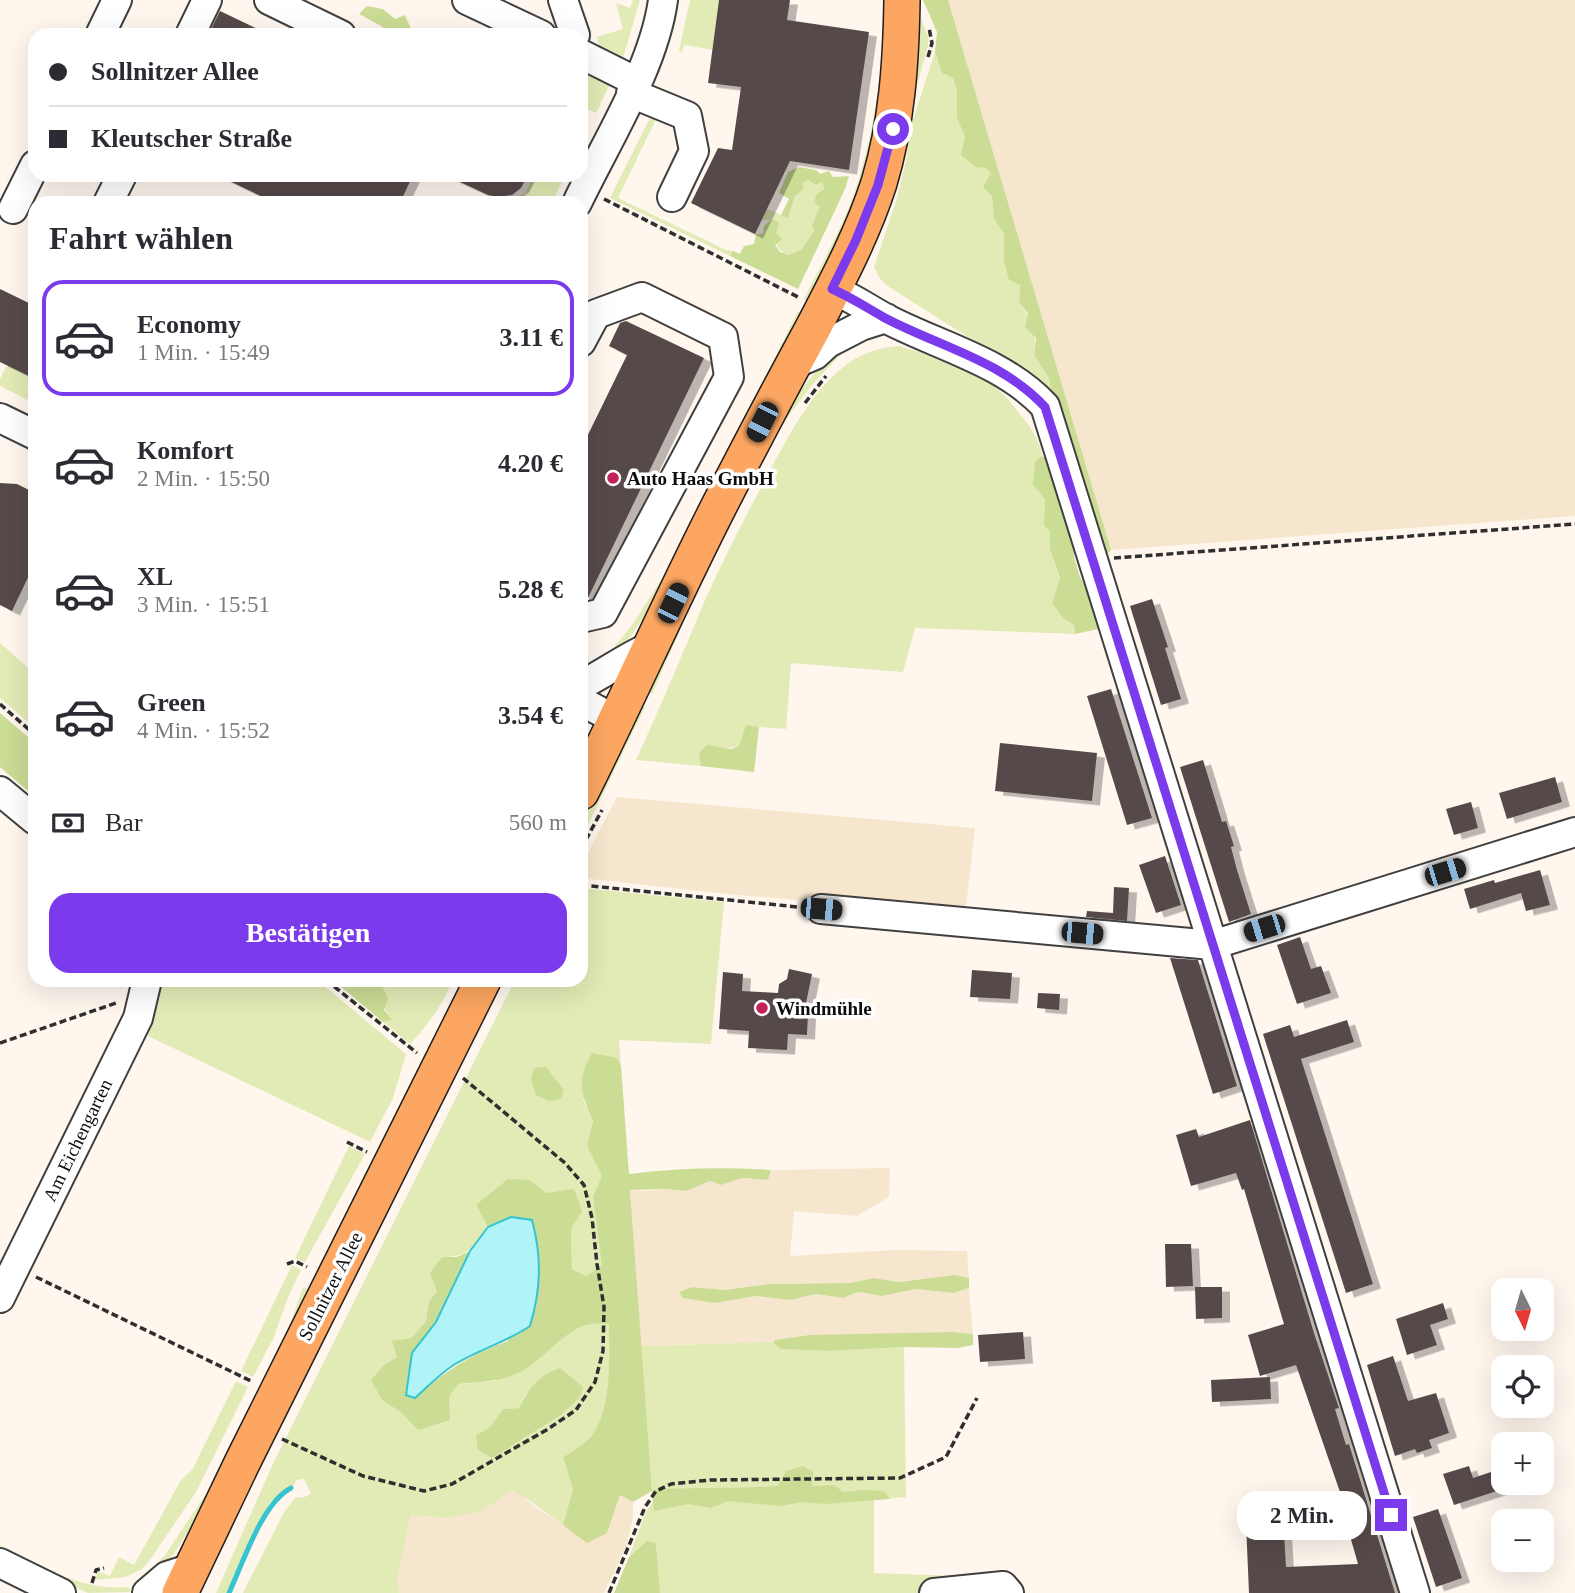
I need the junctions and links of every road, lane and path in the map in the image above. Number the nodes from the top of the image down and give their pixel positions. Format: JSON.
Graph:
{"nodes":[{"id":1,"x":117,"y":0,"type":"edge"},
{"id":2,"x":207,"y":0,"type":"edge"},
{"id":3,"x":269,"y":0,"type":"edge"},
{"id":4,"x":467,"y":0,"type":"edge"},
{"id":5,"x":563,"y":0,"type":"edge"},
{"id":6,"x":663,"y":0,"type":"edge"},
{"id":7,"x":902,"y":0,"type":"edge"},
{"id":8,"x":103,"y":28,"type":"edge"},
{"id":9,"x":193,"y":28,"type":"edge"},
{"id":10,"x":327,"y":28,"type":"edge"},
{"id":11,"x":526,"y":28,"type":"edge"},
{"id":12,"x":573,"y":28,"type":"edge"},
{"id":13,"x":588,"y":58,"type":"edge"},
{"id":14,"x":634,"y":87,"type":"junction"},
{"id":15,"x":28,"y":178,"type":"edge"},
{"id":16,"x":672,"y":197,"type":"dead end"},
{"id":17,"x":589,"y":201,"type":"edge"},
{"id":18,"x":13,"y":209,"type":"dead end"},
{"id":19,"x":825,"y":303,"type":"junction"},
{"id":20,"x":886,"y":318,"type":"junction"},
{"id":21,"x":588,"y":329,"type":"edge"},
{"id":22,"x":794,"y":364,"type":"junction"},
{"id":23,"x":832,"y":370,"type":"dead end"},
{"id":24,"x":798,"y":412,"type":"dead end"},
{"id":25,"x":0,"y":418,"type":"edge"},
{"id":26,"x":28,"y":432,"type":"edge"},
{"id":27,"x":1575,"y":524,"type":"edge"},
{"id":28,"x":1091,"y":561,"type":"junction"},
{"id":29,"x":588,"y":616,"type":"edge"},
{"id":30,"x":652,"y":646,"type":"junction"},
{"id":31,"x":588,"y":681,"type":"edge"},
{"id":32,"x":0,"y":704,"type":"edge"},
{"id":33,"x":588,"y":705,"type":"edge"},
{"id":34,"x":616,"y":720,"type":"junction"},
{"id":35,"x":28,"y":728,"type":"edge"},
{"id":36,"x":0,"y":791,"type":"edge"},
{"id":37,"x":592,"y":800,"type":"edge"},
{"id":38,"x":28,"y":814,"type":"edge"},
{"id":39,"x":588,"y":818,"type":"edge"},
{"id":40,"x":1575,"y":832,"type":"edge"},
{"id":41,"x":588,"y":886,"type":"edge"},
{"id":42,"x":821,"y":909,"type":"joint"},
{"id":43,"x":1212,"y":944,"type":"junction"},
{"id":44,"x":146,"y":987,"type":"edge"},
{"id":45,"x":335,"y":987,"type":"edge"},
{"id":46,"x":480,"y":987,"type":"edge"},
{"id":47,"x":0,"y":1043,"type":"edge"},
{"id":48,"x":414,"y":1052,"type":"dead end"},
{"id":49,"x":461,"y":1076,"type":"dead end"},
{"id":50,"x":347,"y":1142,"type":"dead end"},
{"id":51,"x":372,"y":1154,"type":"dead end"},
{"id":52,"x":288,"y":1264,"type":"dead end"},
{"id":53,"x":16,"y":1267,"type":"junction"},
{"id":54,"x":307,"y":1267,"type":"dead end"},
{"id":55,"x":0,"y":1298,"type":"edge"},
{"id":56,"x":258,"y":1384,"type":"dead end"},
{"id":57,"x":977,"y":1398,"type":"dead end"},
{"id":58,"x":280,"y":1438,"type":"dead end"},
{"id":59,"x":0,"y":1563,"type":"edge"},
{"id":60,"x":104,"y":1568,"type":"dead end"},
{"id":61,"x":186,"y":1580,"type":"edge"},
{"id":62,"x":92,"y":1583,"type":"dead end"},
{"id":63,"x":61,"y":1593,"type":"edge"},
{"id":64,"x":148,"y":1593,"type":"edge"},
{"id":65,"x":609,"y":1593,"type":"edge"},
{"id":66,"x":933,"y":1593,"type":"edge"},
{"id":67,"x":1009,"y":1593,"type":"edge"},
{"id":68,"x":1415,"y":1593,"type":"edge"}],
"edges":[{"from":1,"to":8,"type":"street"},
{"from":2,"to":9,"type":"street"},
{"from":3,"to":10,"type":"street"},
{"from":4,"to":11,"type":"street"},
{"from":5,"to":12,"type":"street"},
{"from":6,"to":14,"type":"street"},
{"from":7,"to":19,"type":"main road"},
{"from":13,"to":14,"type":"street"},
{"from":14,"to":16,"type":"street"},
{"from":14,"to":17,"type":"street"},
{"from":15,"to":18,"type":"street"},
{"from":17,"to":19,"type":"path"},
{"from":19,"to":20,"type":"street"},
{"from":19,"to":22,"type":"main road"},
{"from":20,"to":22,"type":"street"},
{"from":20,"to":28,"type":"street"},
{"from":21,"to":29,"type":"street"},
{"from":22,"to":30,"type":"main road"},
{"from":23,"to":24,"type":"path"},
{"from":25,"to":26,"type":"street"},
{"from":27,"to":28,"type":"path"},
{"from":28,"to":43,"type":"street"},
{"from":30,"to":31,"type":"street"},
{"from":30,"to":34,"type":"main road"},
{"from":32,"to":35,"type":"path"},
{"from":33,"to":34,"type":"street"},
{"from":34,"to":37,"type":"main road"},
{"from":36,"to":38,"type":"street"},
{"from":37,"to":39,"type":"path"},
{"from":40,"to":43,"type":"street"},
{"from":41,"to":42,"type":"path"},
{"from":42,"to":43,"type":"street"},
{"from":43,"to":68,"type":"street"},
{"from":44,"to":47,"type":"path"},
{"from":44,"to":53,"type":"street","name":"Am Eichengarten"},
{"from":45,"to":48,"type":"path"},
{"from":46,"to":61,"type":"main road","name":"Sollnitzer Allee"},
{"from":49,"to":58,"type":"path"},
{"from":50,"to":51,"type":"path"},
{"from":52,"to":54,"type":"path"},
{"from":53,"to":55,"type":"street","name":"Am Eichengarten"},
{"from":53,"to":56,"type":"path"},
{"from":57,"to":65,"type":"path"},
{"from":59,"to":63,"type":"street"},
{"from":60,"to":62,"type":"path"},
{"from":61,"to":64,"type":"street"},
{"from":66,"to":67,"type":"street"}]}
